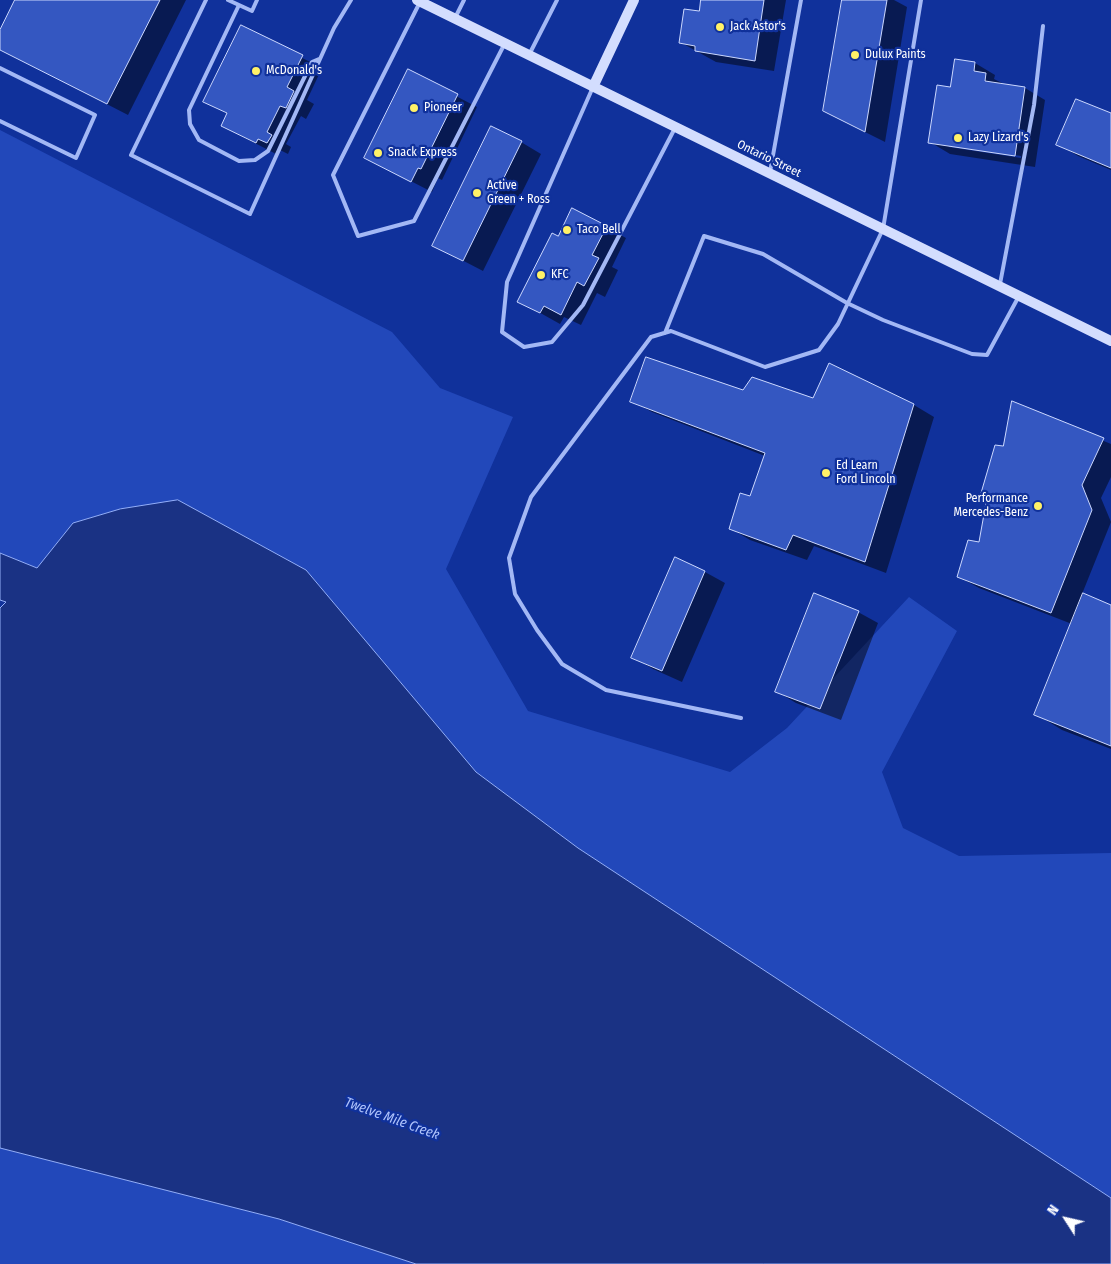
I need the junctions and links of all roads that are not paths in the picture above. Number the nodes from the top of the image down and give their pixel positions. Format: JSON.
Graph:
{"nodes":[{"id":1,"x":206,"y":0,"type":"edge"},
{"id":2,"x":228,"y":0,"type":"edge"},
{"id":3,"x":257,"y":0,"type":"edge"},
{"id":4,"x":351,"y":0,"type":"edge"},
{"id":5,"x":464,"y":0,"type":"edge"},
{"id":6,"x":557,"y":0,"type":"edge"},
{"id":7,"x":634,"y":0,"type":"edge"},
{"id":8,"x":801,"y":0,"type":"edge"},
{"id":9,"x":921,"y":0,"type":"edge"},
{"id":10,"x":419,"y":1,"type":"edge"},
{"id":11,"x":239,"y":5,"type":"junction"},
{"id":12,"x":454,"y":19,"type":"junction"},
{"id":13,"x":1043,"y":26,"type":"dead end"},
{"id":14,"x":505,"y":43,"type":"junction"},
{"id":15,"x":529,"y":55,"type":"junction"},
{"id":16,"x":320,"y":58,"type":"junction"},
{"id":17,"x":0,"y":68,"type":"edge"},
{"id":18,"x":593,"y":87,"type":"junction"},
{"id":19,"x":0,"y":121,"type":"edge"},
{"id":20,"x":676,"y":128,"type":"junction"},
{"id":21,"x":770,"y":174,"type":"junction"},
{"id":22,"x":883,"y":229,"type":"junction"},
{"id":23,"x":1000,"y":286,"type":"junction"},
{"id":24,"x":1019,"y":296,"type":"junction"},
{"id":25,"x":847,"y":303,"type":"junction"},
{"id":26,"x":665,"y":333,"type":"junction"},
{"id":27,"x":1111,"y":341,"type":"edge"},
{"id":28,"x":741,"y":718,"type":"dead end"}],
"edges":[{"from":1,"to":16,"type":"lane"},
{"from":2,"to":11,"type":"lane"},
{"from":3,"to":11,"type":"lane"},
{"from":4,"to":16,"type":"lane"},
{"from":5,"to":12,"type":"lane"},
{"from":6,"to":15,"type":"lane"},
{"from":7,"to":18,"type":"main road"},
{"from":8,"to":21,"type":"lane"},
{"from":9,"to":22,"type":"lane"},
{"from":10,"to":12,"type":"main road","name":"Ontario Street"},
{"from":10,"to":14,"type":"lane"},
{"from":11,"to":16,"type":"lane"},
{"from":12,"to":14,"type":"main road","name":"Ontario Street"},
{"from":13,"to":23,"type":"lane"},
{"from":14,"to":15,"type":"main road","name":"Ontario Street"},
{"from":15,"to":18,"type":"main road","name":"Ontario Street"},
{"from":17,"to":19,"type":"lane"},
{"from":18,"to":20,"type":"main road","name":"Ontario Street"},
{"from":18,"to":20,"type":"lane"},
{"from":20,"to":21,"type":"main road","name":"Ontario Street"},
{"from":21,"to":22,"type":"main road","name":"Ontario Street"},
{"from":22,"to":23,"type":"main road","name":"Ontario Street"},
{"from":22,"to":25,"type":"lane"},
{"from":23,"to":24,"type":"main road","name":"Ontario Street"},
{"from":24,"to":25,"type":"lane"},
{"from":24,"to":27,"type":"main road","name":"Ontario Street"},
{"from":25,"to":26,"type":"lane"},
{"from":25,"to":26,"type":"lane"},
{"from":26,"to":28,"type":"lane"}]}
